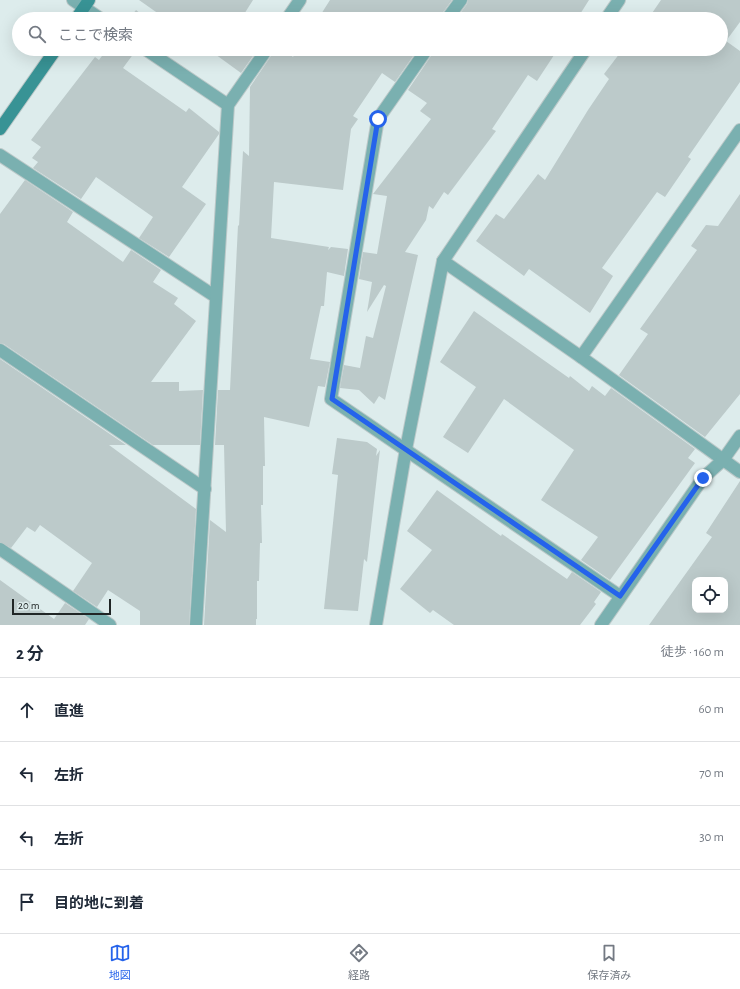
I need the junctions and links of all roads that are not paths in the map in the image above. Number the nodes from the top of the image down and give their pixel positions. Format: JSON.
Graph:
{"nodes":[{"id":1,"x":73,"y":0,"type":"edge"},
{"id":2,"x":300,"y":0,"type":"edge"},
{"id":3,"x":460,"y":0,"type":"edge"},
{"id":4,"x":619,"y":0,"type":"edge"},
{"id":5,"x":87,"y":4,"type":"edge"},
{"id":6,"x":94,"y":12,"type":"edge"},
{"id":7,"x":292,"y":12,"type":"edge"},
{"id":8,"x":452,"y":12,"type":"edge"},
{"id":9,"x":611,"y":12,"type":"edge"},
{"id":10,"x":51,"y":56,"type":"edge"},
{"id":11,"x":155,"y":56,"type":"edge"},
{"id":12,"x":262,"y":56,"type":"edge"},
{"id":13,"x":422,"y":56,"type":"edge"},
{"id":14,"x":581,"y":56,"type":"edge"},
{"id":15,"x":228,"y":105,"type":"junction"},
{"id":16,"x":0,"y":129,"type":"edge"},
{"id":17,"x":740,"y":130,"type":"edge"},
{"id":18,"x":0,"y":155,"type":"edge"},
{"id":19,"x":443,"y":261,"type":"junction"},
{"id":20,"x":216,"y":297,"type":"junction"},
{"id":21,"x":0,"y":350,"type":"edge"},
{"id":22,"x":581,"y":357,"type":"junction"},
{"id":23,"x":740,"y":436,"type":"edge"},
{"id":24,"x":406,"y":449,"type":"junction"},
{"id":25,"x":723,"y":460,"type":"junction"},
{"id":26,"x":740,"y":472,"type":"edge"},
{"id":27,"x":205,"y":489,"type":"junction"},
{"id":28,"x":0,"y":549,"type":"edge"},
{"id":29,"x":620,"y":596,"type":"junction"},
{"id":30,"x":110,"y":625,"type":"edge"},
{"id":31,"x":196,"y":625,"type":"edge"},
{"id":32,"x":376,"y":625,"type":"edge"},
{"id":33,"x":601,"y":625,"type":"edge"}],
"edges":[{"from":1,"to":5,"type":"street"},
{"from":2,"to":7,"type":"street"},
{"from":3,"to":8,"type":"street"},
{"from":4,"to":9,"type":"street"},
{"from":5,"to":6,"type":"street"},
{"from":10,"to":16,"type":"street"},
{"from":11,"to":15,"type":"street"},
{"from":12,"to":15,"type":"street"},
{"from":13,"to":24,"type":"street"},
{"from":14,"to":19,"type":"street"},
{"from":15,"to":20,"type":"street"},
{"from":17,"to":22,"type":"street"},
{"from":18,"to":20,"type":"street"},
{"from":19,"to":22,"type":"street"},
{"from":19,"to":24,"type":"street"},
{"from":20,"to":27,"type":"street"},
{"from":21,"to":27,"type":"street"},
{"from":22,"to":25,"type":"street"},
{"from":23,"to":25,"type":"street"},
{"from":24,"to":29,"type":"street"},
{"from":24,"to":32,"type":"street"},
{"from":25,"to":26,"type":"street"},
{"from":25,"to":29,"type":"street"},
{"from":27,"to":31,"type":"street"},
{"from":28,"to":30,"type":"street"},
{"from":29,"to":33,"type":"street"}]}
